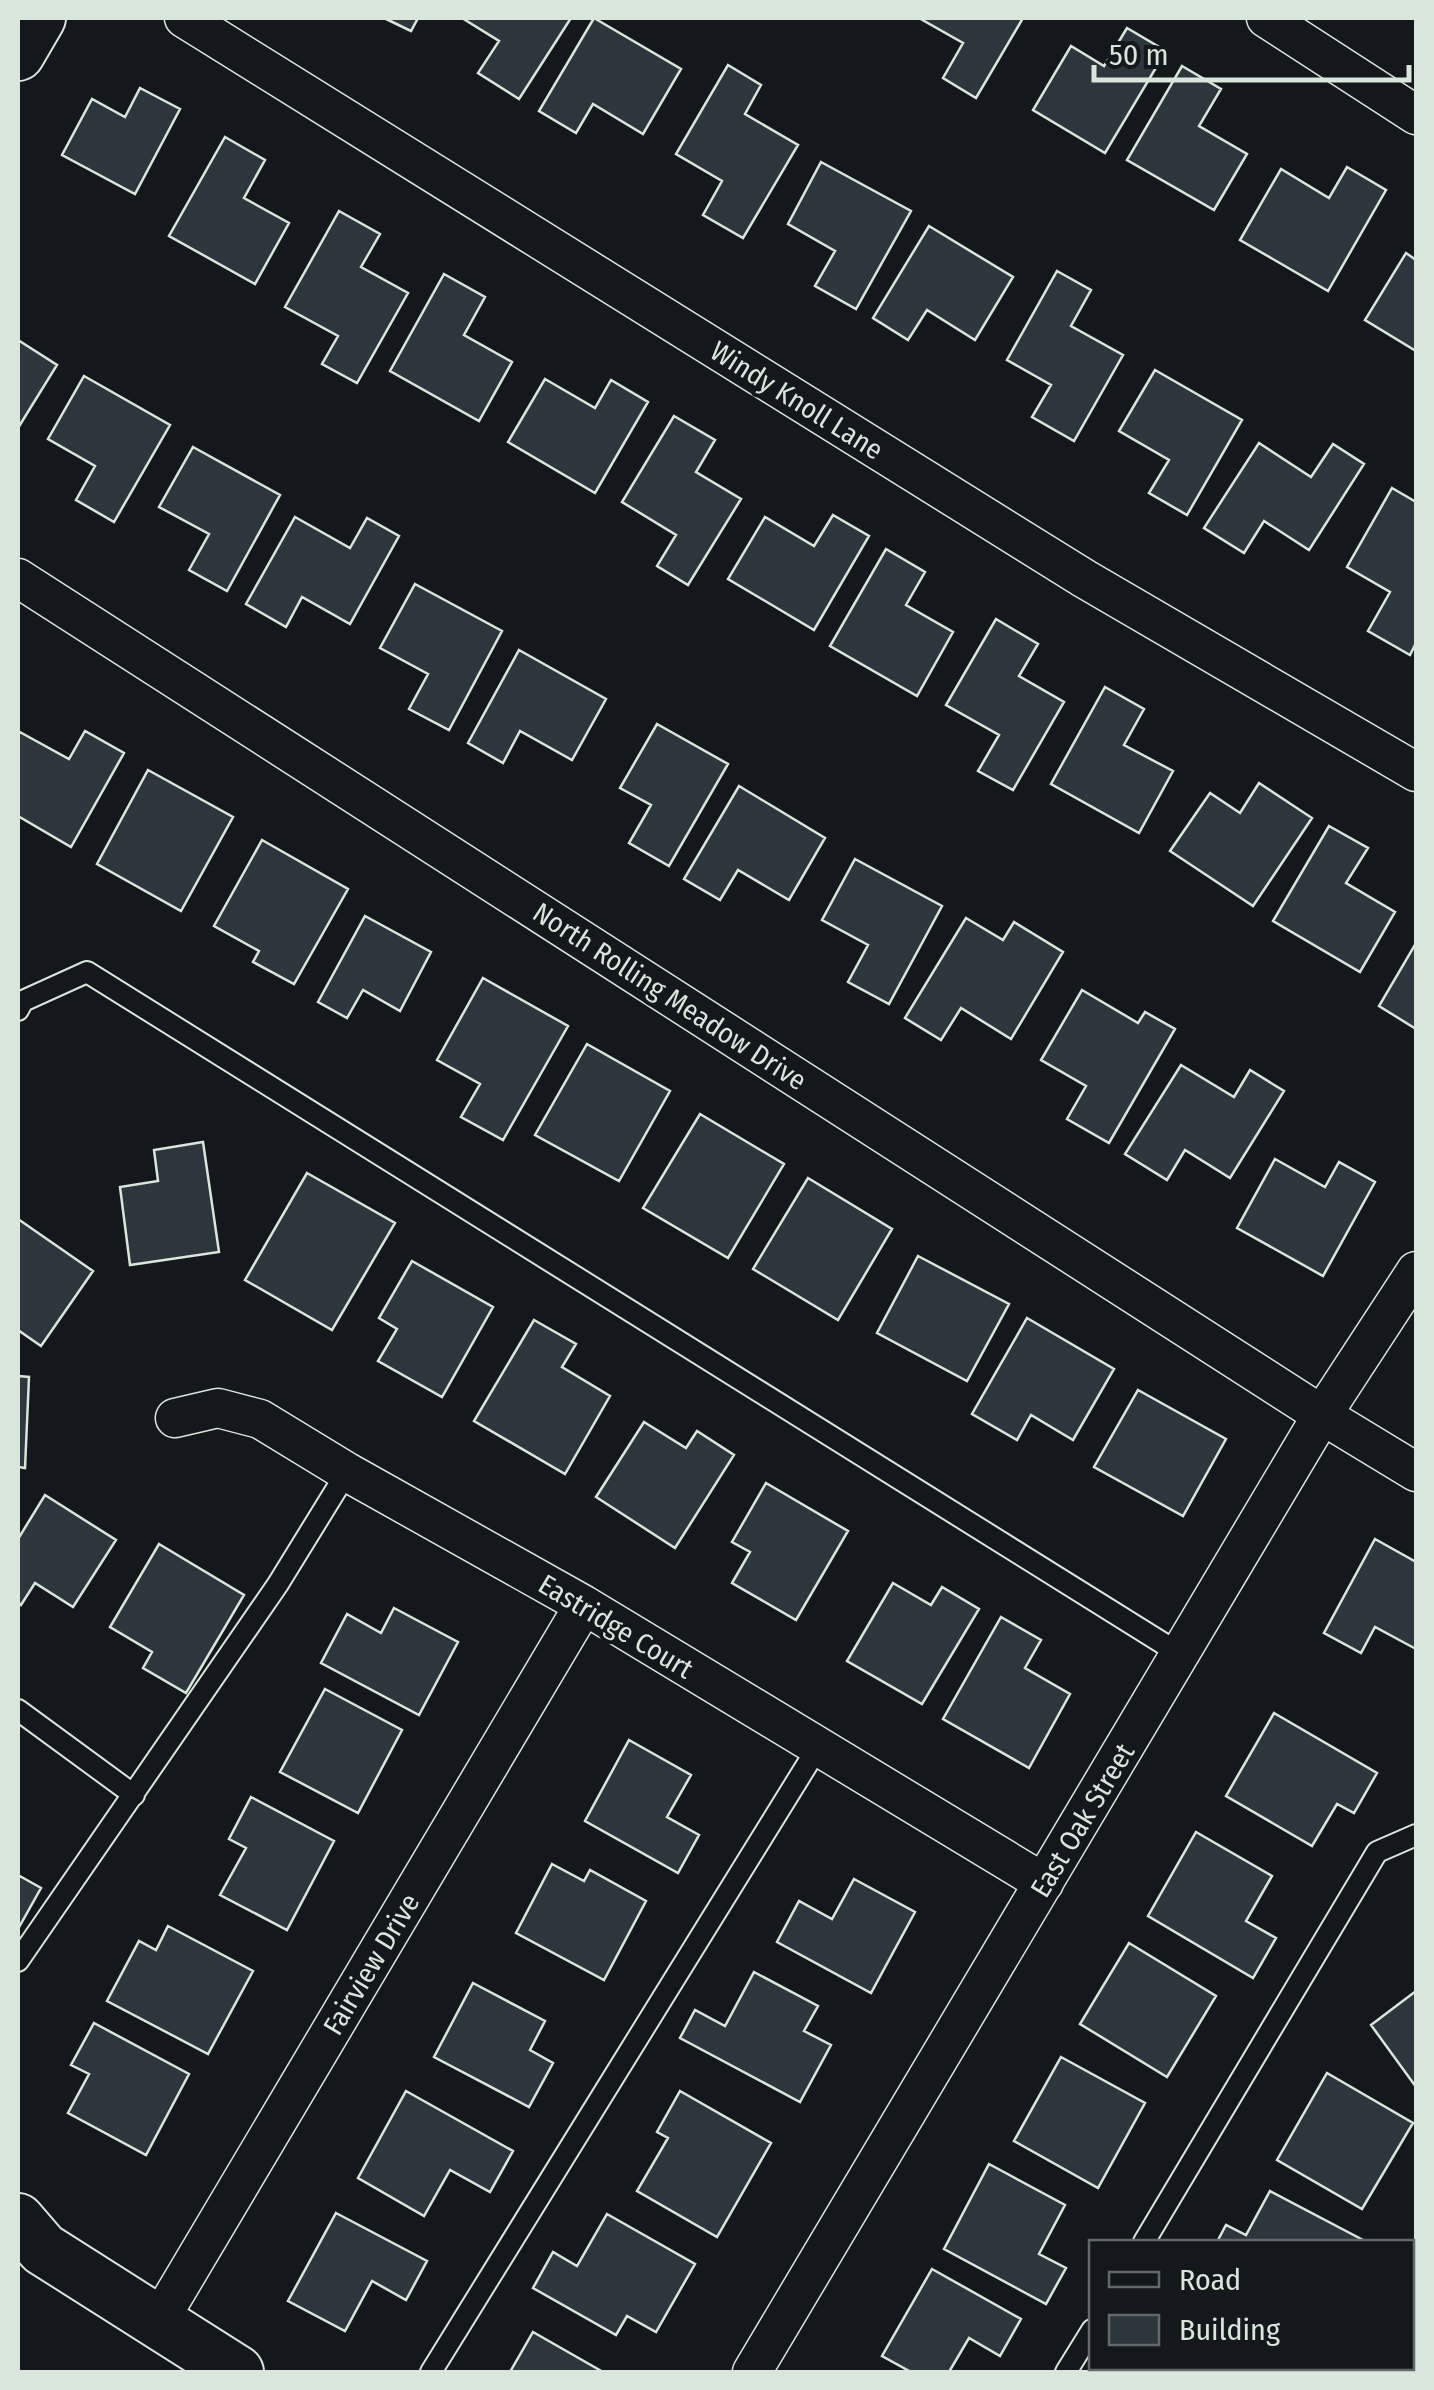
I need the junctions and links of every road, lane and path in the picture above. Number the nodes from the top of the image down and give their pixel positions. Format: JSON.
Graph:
{"nodes":[{"id":1,"x":38,"y":18,"type":"edge"},
{"id":2,"x":184,"y":18,"type":"edge"},
{"id":3,"x":1266,"y":18,"type":"edge"},
{"id":4,"x":18,"y":54,"type":"edge"},
{"id":5,"x":1416,"y":115,"type":"edge"},
{"id":6,"x":18,"y":578,"type":"edge"},
{"id":7,"x":1416,"y":772,"type":"edge"},
{"id":8,"x":18,"y":1010,"type":"edge"},
{"id":9,"x":1416,"y":1270,"type":"edge"},
{"id":10,"x":1322,"y":1415,"type":"junction"},
{"id":11,"x":175,"y":1418,"type":"dead end"},
{"id":12,"x":347,"y":1472,"type":"junction"},
{"id":13,"x":1416,"y":1472,"type":"edge"},
{"id":14,"x":584,"y":1605,"type":"junction"},
{"id":15,"x":1180,"y":1654,"type":"junction"},
{"id":16,"x":18,"y":1710,"type":"edge"},
{"id":17,"x":818,"y":1747,"type":"junction"},
{"id":18,"x":134,"y":1795,"type":"junction"},
{"id":19,"x":1416,"y":1835,"type":"edge"},
{"id":20,"x":1044,"y":1884,"type":"junction"},
{"id":21,"x":18,"y":1962,"type":"edge"},
{"id":22,"x":18,"y":2220,"type":"edge"},
{"id":23,"x":1145,"y":2240,"type":"edge"},
{"id":24,"x":158,"y":2322,"type":"junction"},
{"id":25,"x":1089,"y":2335,"type":"edge"},
{"id":26,"x":237,"y":2372,"type":"edge"},
{"id":27,"x":432,"y":2372,"type":"edge"},
{"id":28,"x":752,"y":2372,"type":"edge"},
{"id":29,"x":1066,"y":2372,"type":"edge"}],
"edges":[{"from":1,"to":4,"type":"street"},
{"from":2,"to":7,"type":"street","name":"Windy Knoll Lane"},
{"from":3,"to":5,"type":"street"},
{"from":6,"to":10,"type":"street","name":"North Rolling Meadow Drive"},
{"from":8,"to":15,"type":"lane"},
{"from":9,"to":10,"type":"street","name":"East Oak Street"},
{"from":10,"to":13,"type":"street","name":"North Rolling Meadow Drive"},
{"from":10,"to":15,"type":"street","name":"East Oak Street"},
{"from":11,"to":12,"type":"street","name":"Eastridge Court"},
{"from":12,"to":14,"type":"street","name":"Eastridge Court"},
{"from":12,"to":18,"type":"lane"},
{"from":14,"to":17,"type":"street","name":"Eastridge Court"},
{"from":14,"to":24,"type":"street","name":"Fairview Drive"},
{"from":15,"to":20,"type":"street","name":"East Oak Street"},
{"from":16,"to":18,"type":"lane"},
{"from":17,"to":20,"type":"street","name":"Eastridge Court"},
{"from":17,"to":27,"type":"lane"},
{"from":18,"to":21,"type":"lane"},
{"from":19,"to":23,"type":"lane"},
{"from":20,"to":28,"type":"street","name":"East Oak Street"},
{"from":22,"to":24,"type":"street"},
{"from":24,"to":26,"type":"street"},
{"from":25,"to":29,"type":"lane"}]}
